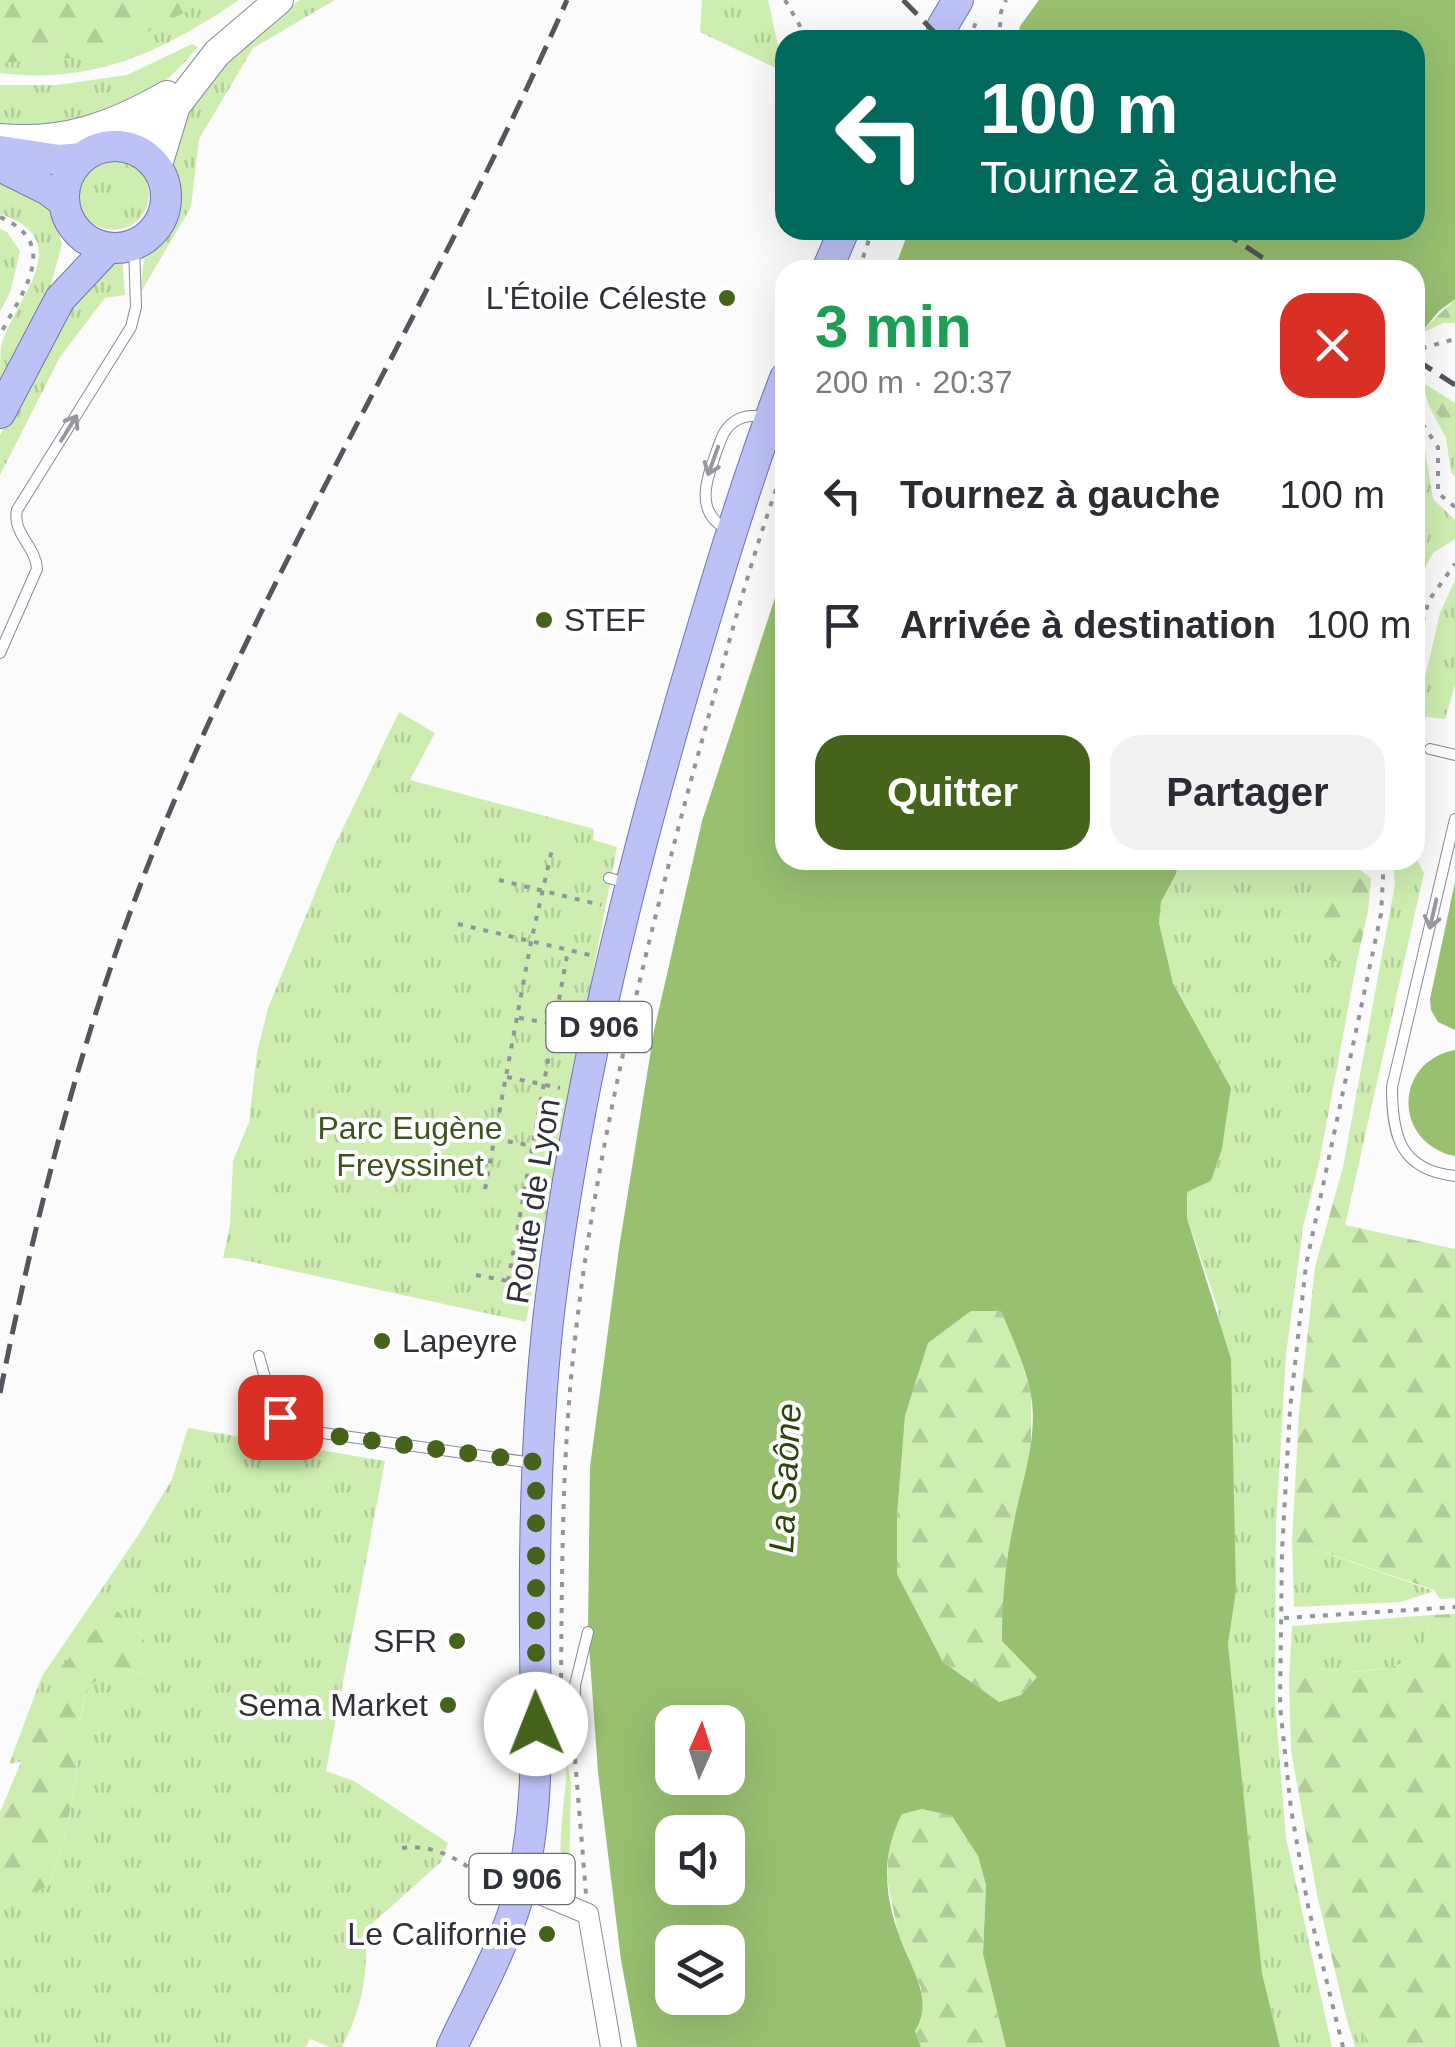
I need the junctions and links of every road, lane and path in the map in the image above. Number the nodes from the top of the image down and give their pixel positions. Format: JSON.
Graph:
{"nodes":[{"id":1,"x":279,"y":0,"type":"edge"},
{"id":2,"x":785,"y":0,"type":"edge"},
{"id":3,"x":1006,"y":0,"type":"edge"},
{"id":4,"x":970,"y":3,"type":"edge"},
{"id":5,"x":802,"y":30,"type":"edge"},
{"id":6,"x":957,"y":30,"type":"edge"},
{"id":7,"x":957,"y":30,"type":"edge"},
{"id":8,"x":1000,"y":30,"type":"edge"},
{"id":9,"x":198,"y":76,"type":"junction"},
{"id":10,"x":176,"y":106,"type":"junction"},
{"id":11,"x":0,"y":138,"type":"edge"},
{"id":12,"x":122,"y":147,"type":"junction"},
{"id":13,"x":0,"y":151,"type":"edge"},
{"id":14,"x":82,"y":158,"type":"junction"},
{"id":15,"x":0,"y":166,"type":"edge"},
{"id":16,"x":157,"y":168,"type":"junction"},
{"id":17,"x":70,"y":216,"type":"junction"},
{"id":18,"x":0,"y":218,"type":"edge"},
{"id":19,"x":121,"y":246,"type":"junction"},
{"id":20,"x":60,"y":299,"type":"junction"},
{"id":21,"x":0,"y":335,"type":"edge"},
{"id":22,"x":1455,"y":339,"type":"edge"},
{"id":23,"x":1425,"y":347,"type":"edge"},
{"id":24,"x":775,"y":404,"type":"edge"},
{"id":25,"x":0,"y":414,"type":"edge"},
{"id":26,"x":1425,"y":428,"type":"edge"},
{"id":27,"x":775,"y":496,"type":"edge"},
{"id":28,"x":1455,"y":507,"type":"edge"},
{"id":29,"x":1455,"y":564,"type":"edge"},
{"id":30,"x":1425,"y":613,"type":"edge"},
{"id":31,"x":0,"y":653,"type":"edge"},
{"id":32,"x":1430,"y":749,"type":"dead end"},
{"id":33,"x":1455,"y":756,"type":"edge"},
{"id":34,"x":1455,"y":819,"type":"edge"},
{"id":35,"x":553,"y":845,"type":"dead end"},
{"id":36,"x":1383,"y":870,"type":"edge"},
{"id":37,"x":499,"y":880,"type":"dead end"},
{"id":38,"x":618,"y":890,"type":"junction"},
{"id":39,"x":543,"y":891,"type":"junction"},
{"id":40,"x":458,"y":924,"type":"dead end"},
{"id":41,"x":531,"y":942,"type":"junction"},
{"id":42,"x":568,"y":950,"type":"junction"},
{"id":43,"x":602,"y":957,"type":"dead end"},
{"id":44,"x":518,"y":1017,"type":"junction"},
{"id":45,"x":555,"y":1024,"type":"junction"},
{"id":46,"x":588,"y":1029,"type":"dead end"},
{"id":47,"x":493,"y":1138,"type":"junction"},
{"id":48,"x":532,"y":1146,"type":"junction"},
{"id":49,"x":564,"y":1151,"type":"dead end"},
{"id":50,"x":1455,"y":1176,"type":"edge"},
{"id":51,"x":485,"y":1188,"type":"dead end"},
{"id":52,"x":476,"y":1275,"type":"dead end"},
{"id":53,"x":508,"y":1280,"type":"junction"},
{"id":54,"x":544,"y":1287,"type":"dead end"},
{"id":55,"x":260,"y":1356,"type":"dead end"},
{"id":56,"x":536,"y":1462,"type":"junction"},
{"id":57,"x":1455,"y":1607,"type":"edge"},
{"id":58,"x":1284,"y":1618,"type":"junction"},
{"id":59,"x":588,"y":1632,"type":"dead end"},
{"id":60,"x":561,"y":1684,"type":"dead end"},
{"id":61,"x":574,"y":1747,"type":"joint"},
{"id":62,"x":402,"y":1848,"type":"dead end"},
{"id":63,"x":519,"y":1894,"type":"junction"},
{"id":64,"x":588,"y":1914,"type":"junction"},
{"id":65,"x":452,"y":2047,"type":"edge"},
{"id":66,"x":611,"y":2047,"type":"edge"},
{"id":67,"x":1344,"y":2047,"type":"edge"}],
"edges":[{"from":1,"to":9,"type":"main road"},
{"from":2,"to":5,"type":"path"},
{"from":3,"to":8,"type":"path"},
{"from":4,"to":6,"type":"main road"},
{"from":4,"to":7,"type":"path"},
{"from":9,"to":10,"type":"main road"},
{"from":9,"to":11,"type":"main road"},
{"from":10,"to":12,"type":"main road"},
{"from":10,"to":16,"type":"main road"},
{"from":12,"to":14,"type":"main road"},
{"from":12,"to":16,"type":"main road"},
{"from":13,"to":14,"type":"main road"},
{"from":14,"to":17,"type":"main road"},
{"from":15,"to":17,"type":"main road"},
{"from":16,"to":19,"type":"main road"},
{"from":17,"to":19,"type":"main road"},
{"from":17,"to":20,"type":"main road"},
{"from":18,"to":21,"type":"path"},
{"from":19,"to":20,"type":"main road"},
{"from":31,"to":19,"type":"lane","one_way":true},
{"from":20,"to":25,"type":"main road"},
{"from":22,"to":23,"type":"path"},
{"from":24,"to":38,"type":"main road","name":"Route de Lyon","number":"D 906"},
{"from":26,"to":28,"type":"path"},
{"from":27,"to":60,"type":"path"},
{"from":29,"to":30,"type":"path"},
{"from":32,"to":33,"type":"lane"},
{"from":34,"to":50,"type":"lane","one_way":true},
{"from":35,"to":39,"type":"path"},
{"from":36,"to":58,"type":"path"},
{"from":37,"to":39,"type":"path"},
{"from":38,"to":39,"type":"path"},
{"from":38,"to":56,"type":"main road","name":"Route de Lyon","number":"D 906"},
{"from":39,"to":41,"type":"path"},
{"from":40,"to":41,"type":"path"},
{"from":41,"to":42,"type":"path"},
{"from":41,"to":44,"type":"path"},
{"from":42,"to":43,"type":"path"},
{"from":42,"to":45,"type":"path"},
{"from":44,"to":45,"type":"path"},
{"from":44,"to":47,"type":"path"},
{"from":45,"to":46,"type":"path"},
{"from":45,"to":48,"type":"path"},
{"from":47,"to":48,"type":"path"},
{"from":47,"to":51,"type":"path"},
{"from":48,"to":49,"type":"path"},
{"from":48,"to":53,"type":"path"},
{"from":52,"to":53,"type":"path"},
{"from":53,"to":54,"type":"path"},
{"from":55,"to":56,"type":"lane"},
{"from":56,"to":63,"type":"main road","name":"Route de Lyon","number":"D 906"},
{"from":57,"to":58,"type":"path"},
{"from":58,"to":67,"type":"path"},
{"from":59,"to":61,"type":"lane"},
{"from":61,"to":64,"type":"path"},
{"from":62,"to":63,"type":"path"},
{"from":63,"to":64,"type":"street"},
{"from":63,"to":65,"type":"main road","name":"Route de Lyon","number":"D 906"},
{"from":64,"to":66,"type":"street"}]}
